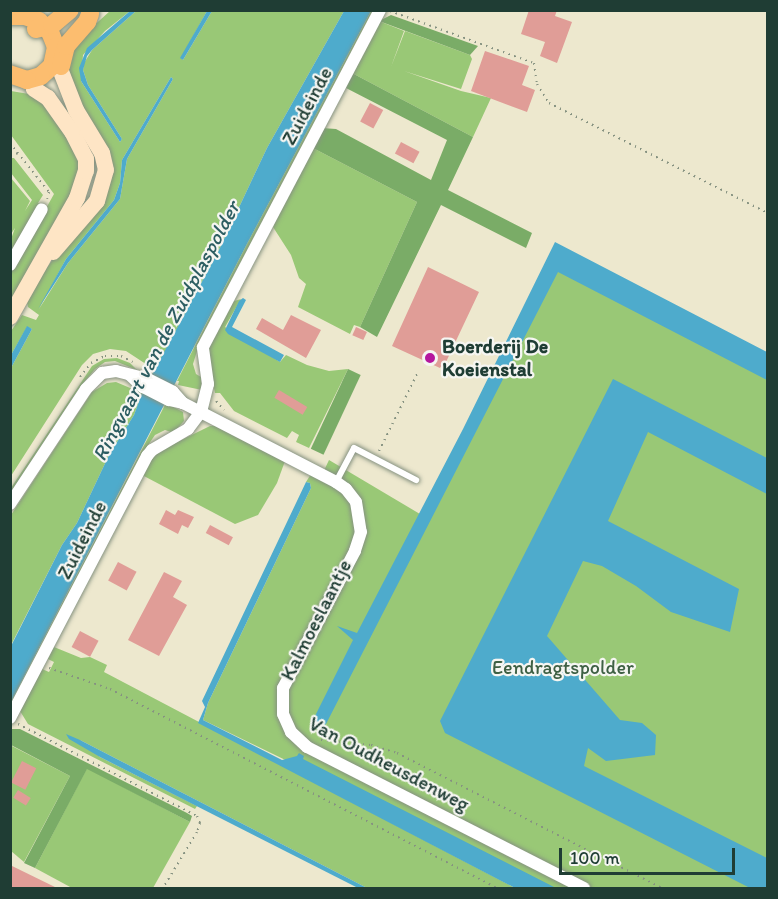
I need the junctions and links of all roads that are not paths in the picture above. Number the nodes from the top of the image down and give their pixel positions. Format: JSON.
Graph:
{"nodes":[{"id":1,"x":61,"y":10,"type":"edge"},
{"id":2,"x":70,"y":10,"type":"edge"},
{"id":3,"x":380,"y":10,"type":"edge"},
{"id":4,"x":92,"y":12,"type":"edge"},
{"id":5,"x":12,"y":18,"type":"edge"},
{"id":6,"x":41,"y":23,"type":"junction"},
{"id":7,"x":60,"y":48,"type":"junction"},
{"id":8,"x":55,"y":71,"type":"junction"},
{"id":9,"x":10,"y":74,"type":"edge"},
{"id":10,"x":11,"y":85,"type":"edge"},
{"id":11,"x":34,"y":89,"type":"junction"},
{"id":12,"x":42,"y":209,"type":"road end"},
{"id":13,"x":10,"y":265,"type":"edge"},
{"id":14,"x":40,"y":265,"type":"junction"},
{"id":15,"x":10,"y":317,"type":"edge"},
{"id":16,"x":201,"y":412,"type":"junction"},
{"id":17,"x":416,"y":480,"type":"dead end"},
{"id":18,"x":336,"y":482,"type":"junction"},
{"id":19,"x":10,"y":504,"type":"edge"},
{"id":20,"x":10,"y":719,"type":"edge"},
{"id":21,"x":584,"y":888,"type":"edge"}],
"edges":[{"from":1,"to":6,"type":"main road"},
{"from":2,"to":6,"type":"main road"},
{"from":3,"to":16,"type":"street","name":"Zuideinde"},
{"from":4,"to":7,"type":"main road"},
{"from":5,"to":6,"type":"main road"},
{"from":6,"to":7,"type":"main road"},
{"from":7,"to":8,"type":"main road"},
{"from":8,"to":9,"type":"main road"},
{"from":8,"to":11,"type":"main road"},
{"from":8,"to":14,"type":"main road"},
{"from":10,"to":11,"type":"main road"},
{"from":11,"to":14,"type":"main road"},
{"from":12,"to":13,"type":"street"},
{"from":14,"to":15,"type":"main road"},
{"from":16,"to":18,"type":"street","name":"Van Oudheusdenweg"},
{"from":16,"to":19,"type":"street","name":"Van Oudheusdenweg"},
{"from":16,"to":20,"type":"street","name":"Zuideinde"},
{"from":17,"to":18,"type":"lane"},
{"from":18,"to":21,"type":"street","name":"Van Oudheusdenweg"}]}
